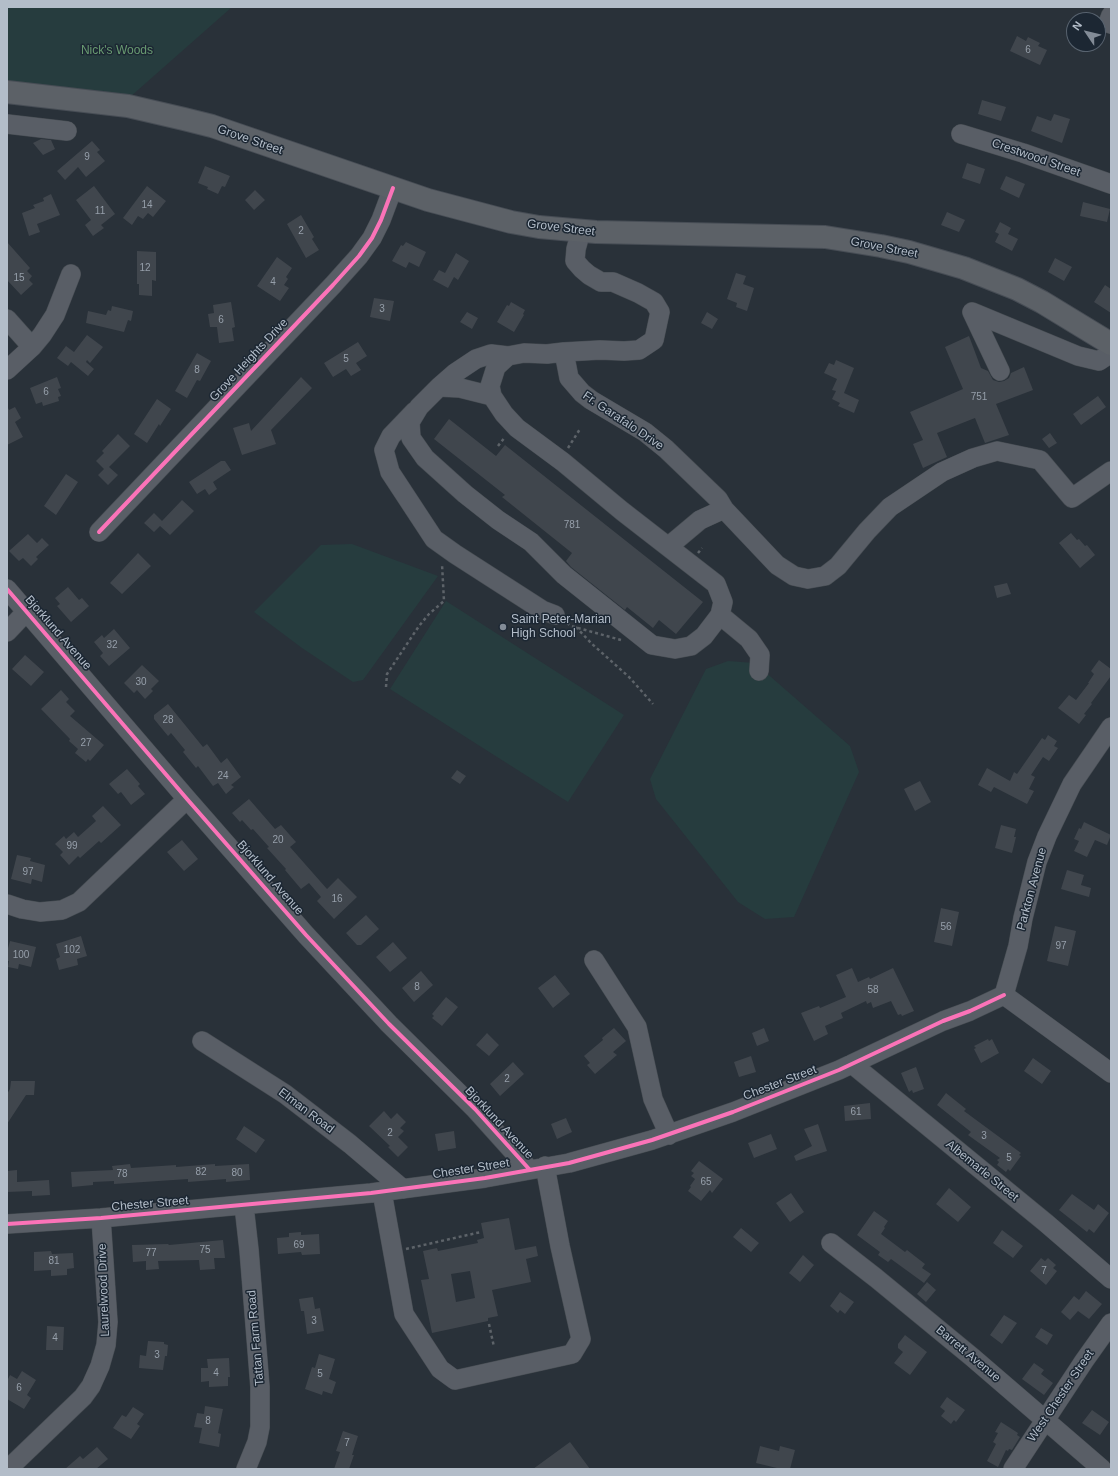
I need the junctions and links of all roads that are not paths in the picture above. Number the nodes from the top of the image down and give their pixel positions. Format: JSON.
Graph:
{"nodes":[{"id":1,"x":7,"y":92,"type":"edge"},
{"id":2,"x":7,"y":124,"type":"edge"},
{"id":3,"x":67,"y":131,"type":"dead end"},
{"id":4,"x":961,"y":134,"type":"dead end"},
{"id":5,"x":1111,"y":184,"type":"edge"},
{"id":6,"x":393,"y":188,"type":"junction"},
{"id":7,"x":581,"y":231,"type":"junction"},
{"id":8,"x":71,"y":274,"type":"dead end"},
{"id":9,"x":7,"y":319,"type":"edge"},
{"id":10,"x":1111,"y":344,"type":"edge"},
{"id":11,"x":32,"y":347,"type":"junction"},
{"id":12,"x":564,"y":352,"type":"junction"},
{"id":13,"x":1111,"y":353,"type":"edge"},
{"id":14,"x":508,"y":356,"type":"junction"},
{"id":15,"x":7,"y":370,"type":"edge"},
{"id":16,"x":1000,"y":371,"type":"dead end"},
{"id":17,"x":439,"y":387,"type":"junction"},
{"id":18,"x":492,"y":396,"type":"junction"},
{"id":19,"x":419,"y":408,"type":"junction"},
{"id":20,"x":1111,"y":471,"type":"edge"},
{"id":21,"x":724,"y":509,"type":"junction"},
{"id":22,"x":99,"y":532,"type":"dead end"},
{"id":23,"x":669,"y":546,"type":"junction"},
{"id":24,"x":7,"y":590,"type":"edge"},
{"id":25,"x":26,"y":612,"type":"junction"},
{"id":26,"x":555,"y":615,"type":"road end"},
{"id":27,"x":720,"y":615,"type":"junction"},
{"id":28,"x":7,"y":632,"type":"edge"},
{"id":29,"x":760,"y":671,"type":"dead end"},
{"id":30,"x":1111,"y":727,"type":"edge"},
{"id":31,"x":187,"y":799,"type":"junction"},
{"id":32,"x":7,"y":904,"type":"edge"},
{"id":33,"x":594,"y":960,"type":"dead end"},
{"id":34,"x":1004,"y":995,"type":"junction"},
{"id":35,"x":202,"y":1041,"type":"dead end"},
{"id":36,"x":852,"y":1064,"type":"junction"},
{"id":37,"x":1111,"y":1074,"type":"edge"},
{"id":38,"x":669,"y":1135,"type":"junction"},
{"id":39,"x":537,"y":1168,"type":"junction"},
{"id":40,"x":403,"y":1189,"type":"junction"},
{"id":41,"x":382,"y":1192,"type":"junction"},
{"id":42,"x":244,"y":1206,"type":"junction"},
{"id":43,"x":101,"y":1218,"type":"junction"},
{"id":44,"x":7,"y":1224,"type":"edge"},
{"id":45,"x":831,"y":1243,"type":"dead end"},
{"id":46,"x":1111,"y":1279,"type":"edge"},
{"id":47,"x":1111,"y":1323,"type":"edge"},
{"id":48,"x":1045,"y":1419,"type":"junction"},
{"id":49,"x":8,"y":1469,"type":"edge"},
{"id":50,"x":246,"y":1469,"type":"edge"},
{"id":51,"x":1013,"y":1469,"type":"edge"},
{"id":52,"x":1102,"y":1469,"type":"edge"}],
"edges":[{"from":1,"to":6,"type":"main road","name":"Grove Street"},
{"from":2,"to":3,"type":"street"},
{"from":4,"to":5,"type":"street","name":"Crestwood Street"},
{"from":6,"to":7,"type":"main road","name":"Grove Street"},
{"from":6,"to":22,"type":"street","name":"Grove Heights Drive"},
{"from":7,"to":10,"type":"main road","name":"Grove Street"},
{"from":7,"to":12,"type":"street"},
{"from":8,"to":11,"type":"street"},
{"from":9,"to":11,"type":"street"},
{"from":11,"to":15,"type":"street"},
{"from":12,"to":14,"type":"street"},
{"from":12,"to":21,"type":"street","name":"Fr. Garafalo Drive"},
{"from":13,"to":16,"type":"street"},
{"from":14,"to":17,"type":"street"},
{"from":14,"to":18,"type":"street"},
{"from":17,"to":18,"type":"street"},
{"from":17,"to":19,"type":"street"},
{"from":18,"to":23,"type":"street"},
{"from":19,"to":26,"type":"street"},
{"from":19,"to":27,"type":"street"},
{"from":20,"to":21,"type":"street","name":"Fr. Garafalo Drive"},
{"from":21,"to":23,"type":"street"},
{"from":23,"to":27,"type":"street"},
{"from":24,"to":25,"type":"street","name":"Bjorklund Avenue"},
{"from":25,"to":28,"type":"street"},
{"from":25,"to":31,"type":"street","name":"Bjorklund Avenue"},
{"from":27,"to":29,"type":"street"},
{"from":30,"to":34,"type":"street","name":"Parkton Avenue"},
{"from":31,"to":32,"type":"street"},
{"from":31,"to":39,"type":"street","name":"Bjorklund Avenue"},
{"from":33,"to":38,"type":"street"},
{"from":34,"to":36,"type":"street","name":"Chester Street"},
{"from":34,"to":37,"type":"street"},
{"from":35,"to":40,"type":"street","name":"Elman Road"},
{"from":36,"to":38,"type":"street","name":"Chester Street"},
{"from":36,"to":46,"type":"street","name":"Albemarle Street"},
{"from":38,"to":39,"type":"street","name":"Chester Street"},
{"from":39,"to":40,"type":"street","name":"Chester Street"},
{"from":39,"to":41,"type":"street"},
{"from":40,"to":41,"type":"street","name":"Chester Street"},
{"from":41,"to":42,"type":"street","name":"Chester Street"},
{"from":42,"to":43,"type":"street","name":"Chester Street"},
{"from":42,"to":50,"type":"street","name":"Tattan Farm Road"},
{"from":43,"to":44,"type":"street","name":"Chester Street"},
{"from":43,"to":49,"type":"street","name":"Laurelwood Drive"},
{"from":45,"to":48,"type":"street","name":"Barrett Avenue"},
{"from":47,"to":48,"type":"street","name":"West Chester Street"},
{"from":48,"to":51,"type":"street","name":"West Chester Street"},
{"from":48,"to":52,"type":"street","name":"Barrett Avenue"}]}
